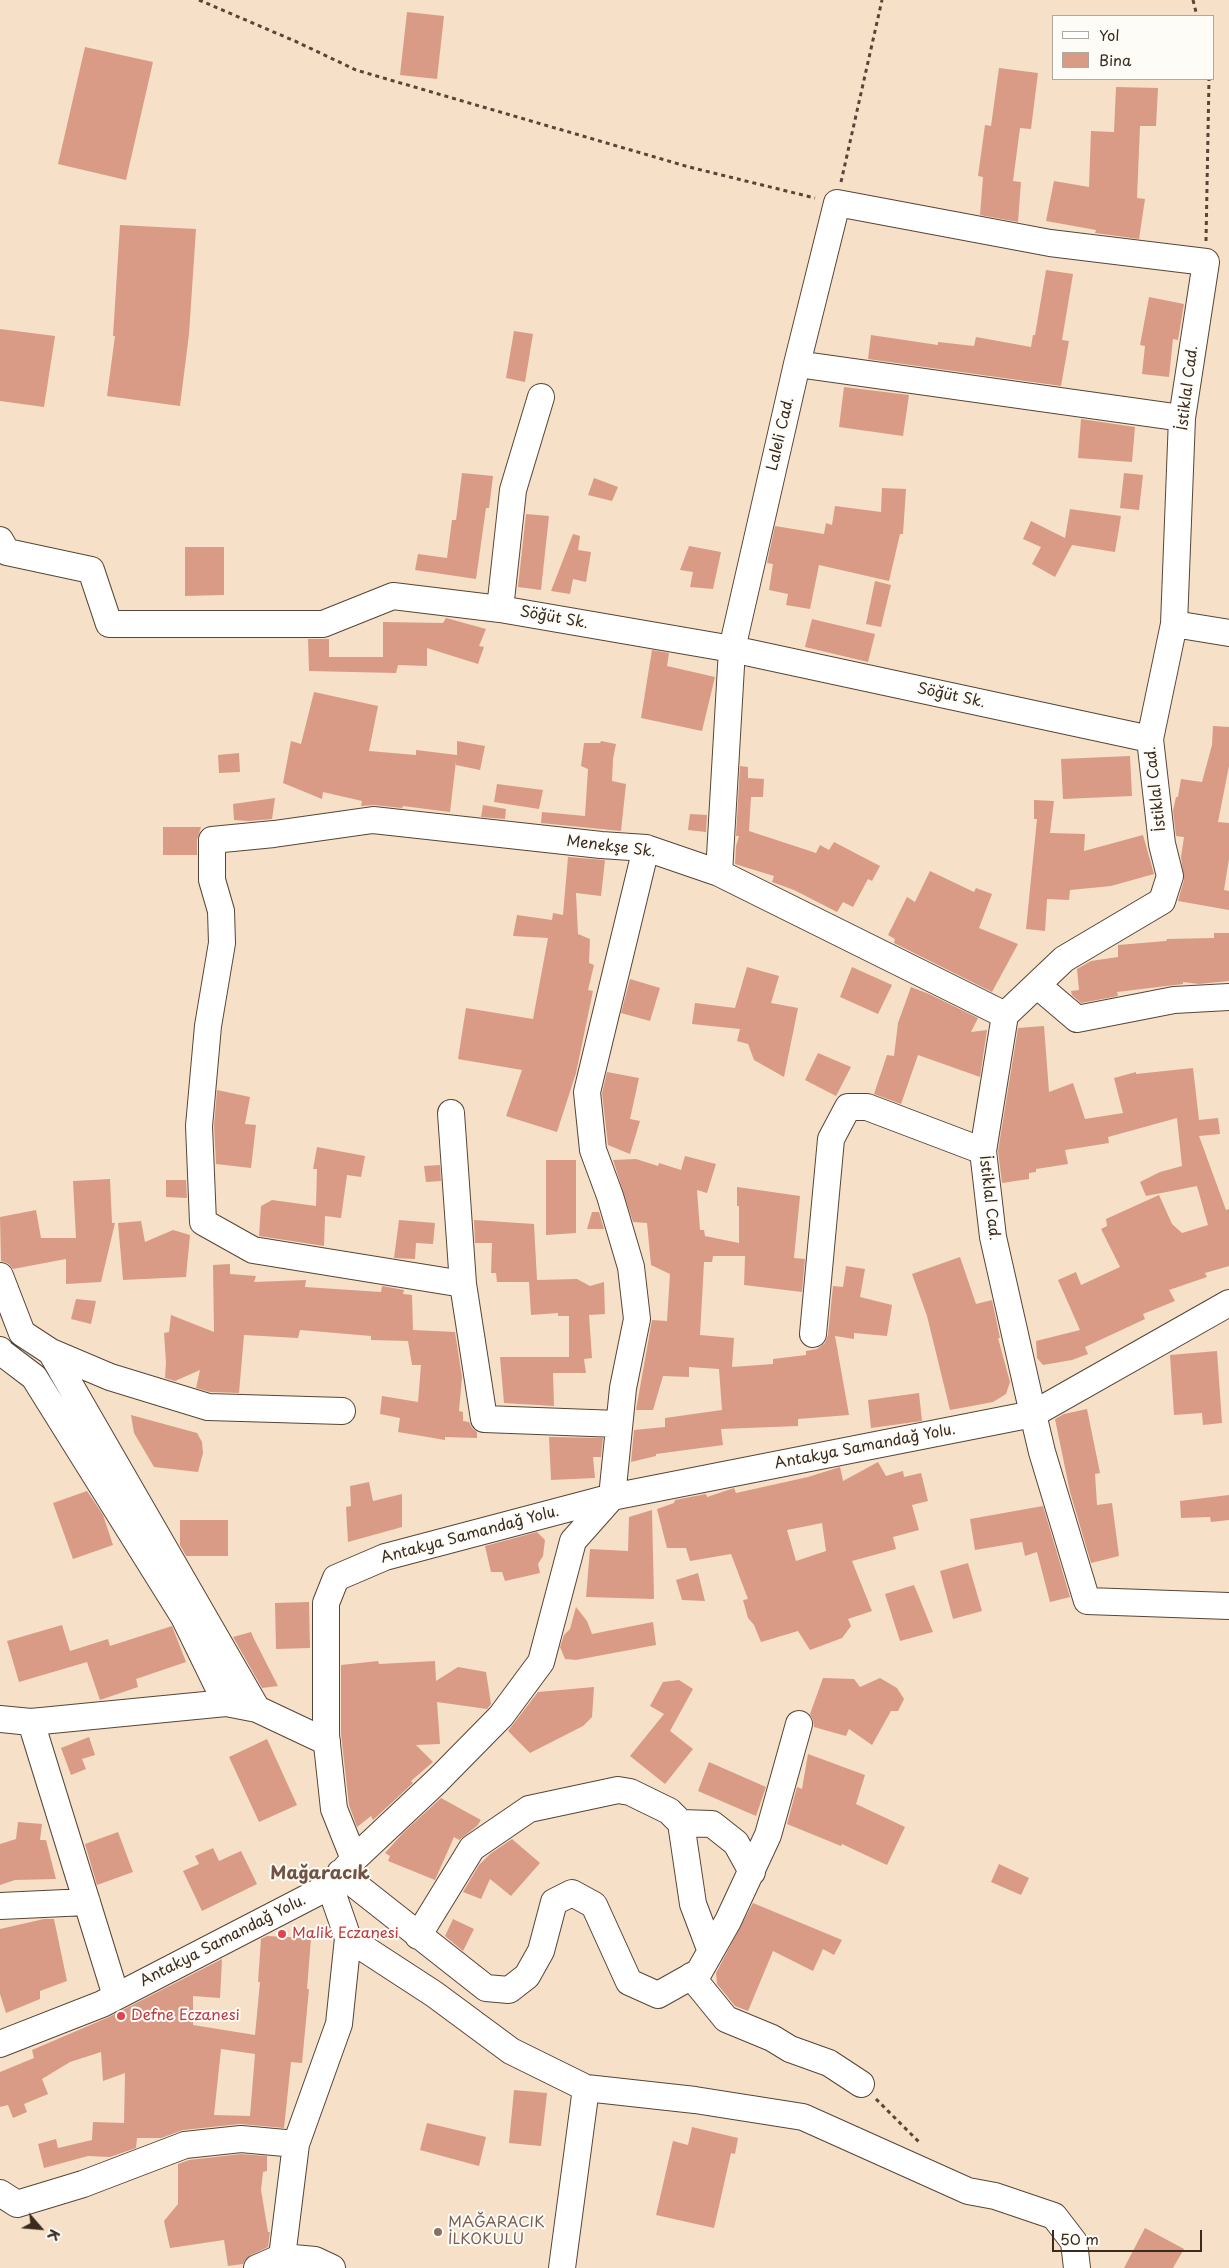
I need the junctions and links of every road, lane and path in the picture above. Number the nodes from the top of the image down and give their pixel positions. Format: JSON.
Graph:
{"nodes":[{"id":1,"x":199,"y":0,"type":"edge"},
{"id":2,"x":882,"y":0,"type":"edge"},
{"id":3,"x":1193,"y":0,"type":"edge"},
{"id":4,"x":1196,"y":15,"type":"edge"},
{"id":5,"x":1209,"y":80,"type":"edge"},
{"id":6,"x":836,"y":203,"type":"junction"},
{"id":7,"x":1206,"y":262,"type":"junction"},
{"id":8,"x":797,"y":364,"type":"junction"},
{"id":9,"x":541,"y":397,"type":"dead end"},
{"id":10,"x":1182,"y":418,"type":"junction"},
{"id":11,"x":0,"y":540,"type":"edge"},
{"id":12,"x":500,"y":608,"type":"junction"},
{"id":13,"x":1174,"y":624,"type":"junction"},
{"id":14,"x":1229,"y":633,"type":"edge"},
{"id":15,"x":732,"y":649,"type":"junction"},
{"id":16,"x":1150,"y":739,"type":"junction"},
{"id":17,"x":646,"y":848,"type":"junction"},
{"id":18,"x":719,"y":873,"type":"junction"},
{"id":19,"x":1037,"y":985,"type":"junction"},
{"id":20,"x":1229,"y":997,"type":"edge"},
{"id":21,"x":1005,"y":1015,"type":"junction"},
{"id":22,"x":451,"y":1113,"type":"dead end"},
{"id":23,"x":983,"y":1151,"type":"junction"},
{"id":24,"x":0,"y":1276,"type":"edge"},
{"id":25,"x":463,"y":1284,"type":"junction"},
{"id":26,"x":1229,"y":1303,"type":"edge"},
{"id":27,"x":22,"y":1333,"type":"junction"},
{"id":28,"x":812,"y":1334,"type":"dead end"},
{"id":29,"x":0,"y":1352,"type":"edge"},
{"id":30,"x":51,"y":1352,"type":"junction"},
{"id":31,"x":342,"y":1410,"type":"dead end"},
{"id":32,"x":1033,"y":1414,"type":"junction"},
{"id":33,"x":618,"y":1424,"type":"junction"},
{"id":34,"x":612,"y":1497,"type":"junction"},
{"id":35,"x":1229,"y":1606,"type":"edge"},
{"id":36,"x":226,"y":1703,"type":"junction"},
{"id":37,"x":257,"y":1709,"type":"junction"},
{"id":38,"x":0,"y":1719,"type":"edge"},
{"id":39,"x":31,"y":1722,"type":"junction"},
{"id":40,"x":799,"y":1724,"type":"dead end"},
{"id":41,"x":327,"y":1742,"type":"junction"},
{"id":42,"x":681,"y":1822,"type":"junction"},
{"id":43,"x":752,"y":1872,"type":"junction"},
{"id":44,"x":341,"y":1873,"type":"junction"},
{"id":45,"x":87,"y":1902,"type":"junction"},
{"id":46,"x":0,"y":1906,"type":"edge"},
{"id":47,"x":418,"y":1936,"type":"junction"},
{"id":48,"x":348,"y":1938,"type":"junction"},
{"id":49,"x":710,"y":1949,"type":"junction"},
{"id":50,"x":691,"y":1976,"type":"junction"},
{"id":51,"x":116,"y":1996,"type":"junction"},
{"id":52,"x":0,"y":2044,"type":"edge"},
{"id":53,"x":861,"y":2084,"type":"joint"},
{"id":54,"x":586,"y":2088,"type":"junction"},
{"id":55,"x":296,"y":2144,"type":"junction"},
{"id":56,"x":928,"y":2151,"type":"dead end"},
{"id":57,"x":0,"y":2193,"type":"edge"},
{"id":58,"x":282,"y":2257,"type":"junction"},
{"id":59,"x":257,"y":2268,"type":"edge"},
{"id":60,"x":332,"y":2268,"type":"edge"},
{"id":61,"x":562,"y":2268,"type":"edge"},
{"id":62,"x":1077,"y":2268,"type":"edge"}],
"edges":[{"from":1,"to":6,"type":"path"},
{"from":2,"to":6,"type":"path"},
{"from":3,"to":4,"type":"path"},
{"from":5,"to":7,"type":"path"},
{"from":6,"to":7,"type":"street"},
{"from":6,"to":8,"type":"street","name":"Laleli Cad."},
{"from":7,"to":10,"type":"street","name":"İstiklal Cad."},
{"from":8,"to":10,"type":"street"},
{"from":8,"to":15,"type":"street","name":"Laleli Cad."},
{"from":9,"to":12,"type":"street"},
{"from":10,"to":13,"type":"street","name":"İstiklal Cad."},
{"from":11,"to":12,"type":"street","name":"Söğüt Sk."},
{"from":12,"to":15,"type":"street","name":"Söğüt Sk."},
{"from":13,"to":14,"type":"street"},
{"from":13,"to":16,"type":"street","name":"İstiklal Cad."},
{"from":15,"to":16,"type":"street","name":"Söğüt Sk."},
{"from":15,"to":18,"type":"street","name":"Laleli Cad."},
{"from":16,"to":19,"type":"street","name":"İstiklal Cad."},
{"from":17,"to":18,"type":"street","name":"Menekşe Sk."},
{"from":17,"to":25,"type":"street","name":"Menekşe Sk."},
{"from":17,"to":33,"type":"street"},
{"from":18,"to":21,"type":"street","name":"Menekşe Sk."},
{"from":19,"to":20,"type":"street"},
{"from":19,"to":21,"type":"street","name":"İstiklal Cad."},
{"from":21,"to":23,"type":"street","name":"İstiklal Cad."},
{"from":22,"to":25,"type":"street"},
{"from":23,"to":28,"type":"street"},
{"from":23,"to":32,"type":"street","name":"İstiklal Cad."},
{"from":24,"to":27,"type":"street"},
{"from":25,"to":33,"type":"street"},
{"from":26,"to":32,"type":"street","name":"Antakya Samandağ Yolu."},
{"from":27,"to":29,"type":"street"},
{"from":27,"to":30,"type":"street"},
{"from":29,"to":36,"type":"street"},
{"from":30,"to":31,"type":"street"},
{"from":30,"to":37,"type":"street"},
{"from":32,"to":34,"type":"street","name":"Antakya Samandağ Yolu."},
{"from":32,"to":35,"type":"street","name":"İstiklal Cad."},
{"from":33,"to":34,"type":"street"},
{"from":34,"to":41,"type":"street","name":"Antakya Samandağ Yolu."},
{"from":34,"to":44,"type":"street"},
{"from":36,"to":37,"type":"street"},
{"from":36,"to":39,"type":"street"},
{"from":37,"to":41,"type":"street"},
{"from":38,"to":39,"type":"street"},
{"from":39,"to":45,"type":"street"},
{"from":40,"to":43,"type":"street"},
{"from":41,"to":44,"type":"street","name":"Antakya Samandağ Yolu."},
{"from":42,"to":43,"type":"street"},
{"from":42,"to":47,"type":"street"},
{"from":42,"to":49,"type":"street"},
{"from":43,"to":49,"type":"street"},
{"from":44,"to":47,"type":"street"},
{"from":44,"to":48,"type":"street"},
{"from":44,"to":51,"type":"street","name":"Antakya Samandağ Yolu."},
{"from":45,"to":46,"type":"street"},
{"from":45,"to":51,"type":"street"},
{"from":47,"to":50,"type":"street"},
{"from":48,"to":54,"type":"street"},
{"from":48,"to":55,"type":"street"},
{"from":49,"to":50,"type":"street"},
{"from":50,"to":53,"type":"street"},
{"from":51,"to":52,"type":"street","name":"Antakya Samandağ Yolu."},
{"from":53,"to":56,"type":"path"},
{"from":54,"to":61,"type":"street"},
{"from":54,"to":62,"type":"street"},
{"from":55,"to":57,"type":"street"},
{"from":55,"to":58,"type":"street"},
{"from":58,"to":59,"type":"street"},
{"from":58,"to":60,"type":"street"}]}
